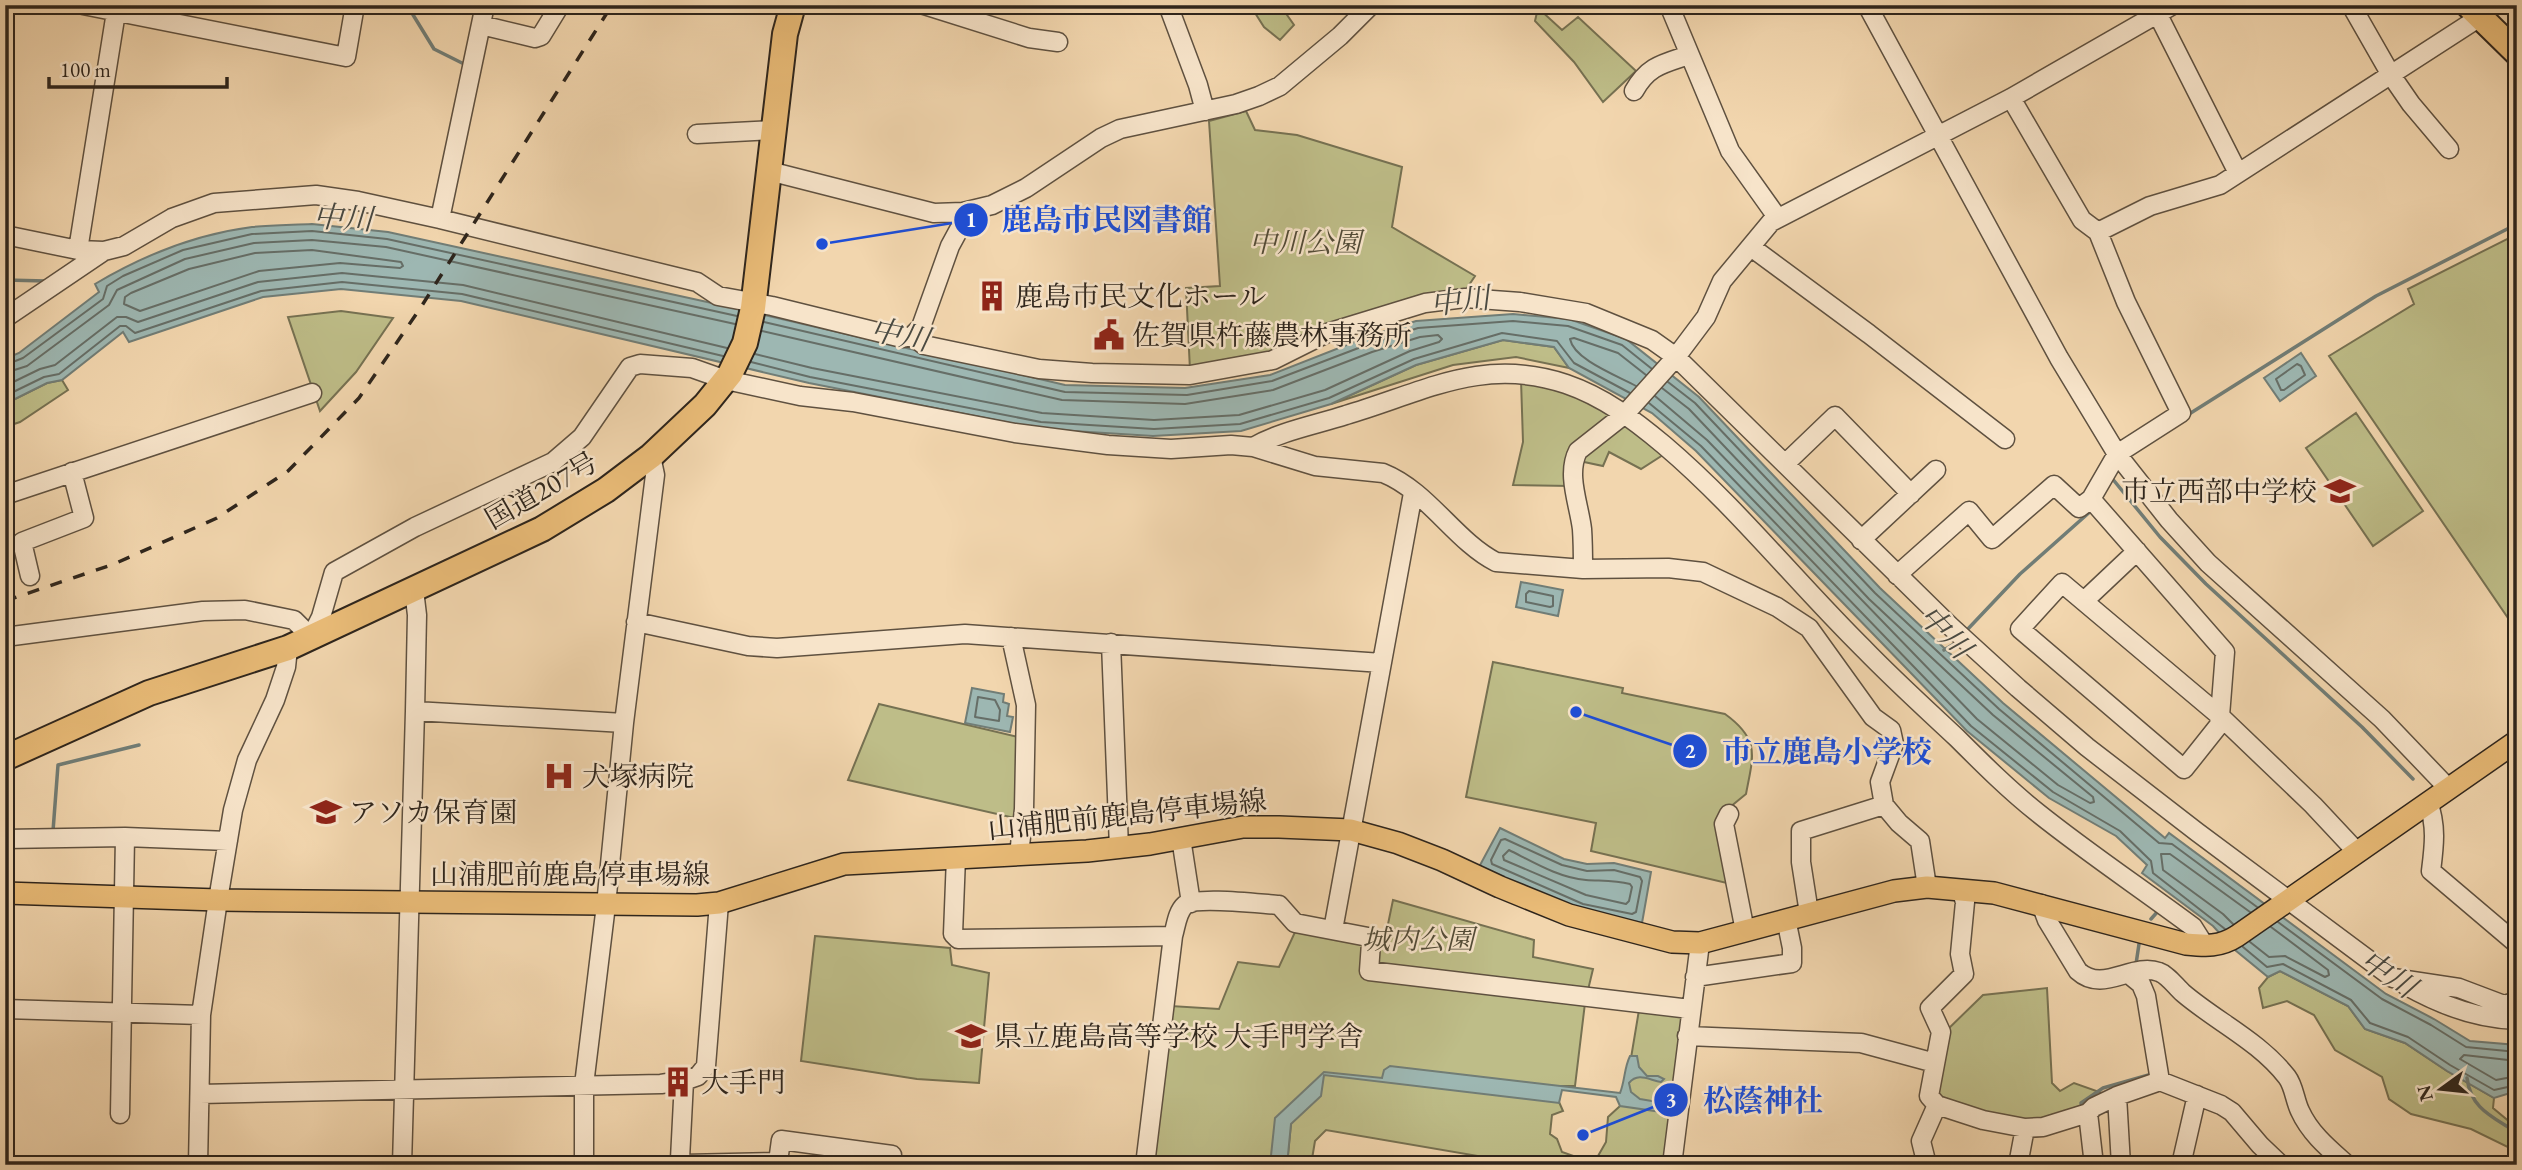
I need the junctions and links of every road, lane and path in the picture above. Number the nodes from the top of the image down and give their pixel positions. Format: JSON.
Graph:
{"nodes":[{"id":1,"x":83,"y":5,"type":"edge"},
{"id":2,"x":355,"y":5,"type":"edge"},
{"id":3,"x":485,"y":5,"type":"edge"},
{"id":4,"x":560,"y":5,"type":"edge"},
{"id":5,"x":793,"y":5,"type":"edge"},
{"id":6,"x":924,"y":5,"type":"edge"},
{"id":7,"x":1168,"y":5,"type":"edge"},
{"id":8,"x":1371,"y":5,"type":"edge"},
{"id":9,"x":1669,"y":5,"type":"edge"},
{"id":10,"x":1867,"y":5,"type":"edge"},
{"id":11,"x":2173,"y":5,"type":"edge"},
{"id":12,"x":2351,"y":5,"type":"edge"},
{"id":13,"x":2155,"y":10,"type":"edge"},
{"id":14,"x":2474,"y":11,"type":"edge"},
{"id":15,"x":116,"y":12,"type":"junction"},
{"id":16,"x":481,"y":25,"type":"junction"},
{"id":17,"x":1058,"y":42,"type":"dead end"},
{"id":18,"x":2517,"y":53,"type":"edge"},
{"id":19,"x":1689,"y":55,"type":"junction"},
{"id":20,"x":2391,"y":75,"type":"junction"},
{"id":21,"x":1634,"y":91,"type":"dead end"},
{"id":22,"x":2011,"y":98,"type":"junction"},
{"id":23,"x":1205,"y":111,"type":"junction"},
{"id":24,"x":774,"y":130,"type":"junction"},
{"id":25,"x":697,"y":135,"type":"dead end"},
{"id":26,"x":1937,"y":136,"type":"junction"},
{"id":27,"x":2449,"y":149,"type":"dead end"},
{"id":28,"x":769,"y":172,"type":"junction"},
{"id":29,"x":2238,"y":173,"type":"junction"},
{"id":30,"x":963,"y":212,"type":"junction"},
{"id":31,"x":1777,"y":217,"type":"junction"},
{"id":32,"x":440,"y":219,"type":"junction"},
{"id":33,"x":2098,"y":232,"type":"junction"},
{"id":34,"x":5,"y":235,"type":"edge"},
{"id":35,"x":1751,"y":247,"type":"junction"},
{"id":36,"x":78,"y":250,"type":"junction"},
{"id":37,"x":104,"y":251,"type":"junction"},
{"id":38,"x":754,"y":305,"type":"junction"},
{"id":39,"x":5,"y":318,"type":"edge"},
{"id":40,"x":912,"y":336,"type":"junction"},
{"id":41,"x":1676,"y":357,"type":"junction"},
{"id":42,"x":728,"y":377,"type":"junction"},
{"id":43,"x":312,"y":393,"type":"dead end"},
{"id":44,"x":1625,"y":414,"type":"junction"},
{"id":45,"x":2005,"y":439,"type":"dead end"},
{"id":46,"x":1253,"y":447,"type":"junction"},
{"id":47,"x":2117,"y":454,"type":"junction"},
{"id":48,"x":651,"y":456,"type":"junction"},
{"id":49,"x":1786,"y":463,"type":"junction"},
{"id":50,"x":1936,"y":470,"type":"dead end"},
{"id":51,"x":73,"y":477,"type":"junction"},
{"id":52,"x":1413,"y":493,"type":"junction"},
{"id":53,"x":1911,"y":494,"type":"junction"},
{"id":54,"x":5,"y":495,"type":"edge"},
{"id":55,"x":2091,"y":499,"type":"junction"},
{"id":56,"x":1861,"y":540,"type":"junction"},
{"id":57,"x":2137,"y":551,"type":"junction"},
{"id":58,"x":1583,"y":569,"type":"junction"},
{"id":59,"x":1897,"y":575,"type":"junction"},
{"id":60,"x":30,"y":576,"type":"dead end"},
{"id":61,"x":414,"y":590,"type":"junction"},
{"id":62,"x":2084,"y":601,"type":"junction"},
{"id":63,"x":636,"y":622,"type":"junction"},
{"id":64,"x":5,"y":637,"type":"edge"},
{"id":65,"x":1011,"y":637,"type":"junction"},
{"id":66,"x":311,"y":638,"type":"junction"},
{"id":67,"x":1111,"y":643,"type":"junction"},
{"id":68,"x":288,"y":648,"type":"junction"},
{"id":69,"x":1382,"y":663,"type":"junction"},
{"id":70,"x":415,"y":711,"type":"junction"},
{"id":71,"x":2220,"y":716,"type":"junction"},
{"id":72,"x":624,"y":723,"type":"junction"},
{"id":73,"x":2517,"y":741,"type":"edge"},
{"id":74,"x":5,"y":758,"type":"edge"},
{"id":75,"x":2448,"y":788,"type":"junction"},
{"id":76,"x":2428,"y":802,"type":"junction"},
{"id":77,"x":1884,"y":806,"type":"junction"},
{"id":78,"x":1729,"y":814,"type":"dead end"},
{"id":79,"x":1351,"y":830,"type":"junction"},
{"id":80,"x":125,"y":837,"type":"junction"},
{"id":81,"x":1181,"y":838,"type":"junction"},
{"id":82,"x":5,"y":839,"type":"edge"},
{"id":83,"x":228,"y":841,"type":"junction"},
{"id":84,"x":1119,"y":848,"type":"junction"},
{"id":85,"x":2357,"y":852,"type":"junction"},
{"id":86,"x":1019,"y":855,"type":"junction"},
{"id":87,"x":956,"y":857,"type":"junction"},
{"id":88,"x":1927,"y":887,"type":"junction"},
{"id":89,"x":1961,"y":889,"type":"junction"},
{"id":90,"x":5,"y":893,"type":"edge"},
{"id":91,"x":124,"y":897,"type":"junction"},
{"id":92,"x":218,"y":900,"type":"junction"},
{"id":93,"x":411,"y":901,"type":"junction"},
{"id":94,"x":2287,"y":901,"type":"junction"},
{"id":95,"x":719,"y":903,"type":"junction"},
{"id":96,"x":1191,"y":903,"type":"junction"},
{"id":97,"x":2041,"y":904,"type":"junction"},
{"id":98,"x":606,"y":905,"type":"junction"},
{"id":99,"x":1809,"y":913,"type":"junction"},
{"id":100,"x":1786,"y":919,"type":"junction"},
{"id":101,"x":1332,"y":930,"type":"junction"},
{"id":102,"x":1745,"y":930,"type":"junction"},
{"id":103,"x":1174,"y":936,"type":"junction"},
{"id":104,"x":1700,"y":943,"type":"junction"},
{"id":105,"x":2517,"y":944,"type":"edge"},
{"id":106,"x":2215,"y":945,"type":"junction"},
{"id":107,"x":2130,"y":975,"type":"junction"},
{"id":108,"x":1695,"y":977,"type":"junction"},
{"id":109,"x":5,"y":1009,"type":"edge"},
{"id":110,"x":1690,"y":1009,"type":"junction"},
{"id":111,"x":2510,"y":1011,"type":"edge"},
{"id":112,"x":122,"y":1013,"type":"junction"},
{"id":113,"x":201,"y":1015,"type":"junction"},
{"id":114,"x":1687,"y":1036,"type":"junction"},
{"id":115,"x":1935,"y":1062,"type":"junction"},
{"id":116,"x":2160,"y":1081,"type":"junction"},
{"id":117,"x":675,"y":1082,"type":"junction"},
{"id":118,"x":584,"y":1085,"type":"junction"},
{"id":119,"x":404,"y":1090,"type":"junction"},
{"id":120,"x":200,"y":1094,"type":"junction"},
{"id":121,"x":2197,"y":1095,"type":"junction"},
{"id":122,"x":2117,"y":1096,"type":"junction"},
{"id":123,"x":1937,"y":1105,"type":"junction"},
{"id":124,"x":2088,"y":1113,"type":"junction"},
{"id":125,"x":120,"y":1114,"type":"dead end"},
{"id":126,"x":2025,"y":1128,"type":"junction"},
{"id":127,"x":704,"y":1164,"type":"edge"},
{"id":128,"x":2345,"y":1164,"type":"edge"},
{"id":129,"x":198,"y":1165,"type":"edge"},
{"id":130,"x":402,"y":1165,"type":"edge"},
{"id":131,"x":584,"y":1165,"type":"edge"},
{"id":132,"x":891,"y":1165,"type":"edge"},
{"id":133,"x":1145,"y":1165,"type":"edge"},
{"id":134,"x":1672,"y":1165,"type":"edge"},
{"id":135,"x":1927,"y":1165,"type":"edge"},
{"id":136,"x":2018,"y":1165,"type":"edge"},
{"id":137,"x":2094,"y":1165,"type":"edge"},
{"id":138,"x":2121,"y":1165,"type":"edge"},
{"id":139,"x":2181,"y":1165,"type":"edge"},
{"id":140,"x":2281,"y":1165,"type":"edge"}],
"edges":[{"from":1,"to":15,"type":"street"},
{"from":2,"to":15,"type":"street"},
{"from":3,"to":16,"type":"street"},
{"from":4,"to":16,"type":"street"},
{"from":5,"to":24,"type":"highway","name":"国道207号"},
{"from":6,"to":17,"type":"street"},
{"from":7,"to":23,"type":"street"},
{"from":8,"to":23,"type":"street"},
{"from":9,"to":19,"type":"street"},
{"from":10,"to":26,"type":"street"},
{"from":11,"to":13,"type":"street"},
{"from":12,"to":20,"type":"street"},
{"from":13,"to":22,"type":"street"},
{"from":13,"to":29,"type":"street"},
{"from":14,"to":18,"type":"highway"},
{"from":14,"to":20,"type":"street"},
{"from":15,"to":36,"type":"street"},
{"from":16,"to":32,"type":"street"},
{"from":19,"to":21,"type":"street"},
{"from":19,"to":31,"type":"street"},
{"from":20,"to":27,"type":"street"},
{"from":20,"to":29,"type":"street"},
{"from":22,"to":26,"type":"street"},
{"from":22,"to":33,"type":"street"},
{"from":23,"to":30,"type":"street"},
{"from":24,"to":25,"type":"street"},
{"from":24,"to":28,"type":"highway","name":"国道207号"},
{"from":26,"to":31,"type":"street"},
{"from":26,"to":47,"type":"street"},
{"from":28,"to":30,"type":"street"},
{"from":28,"to":38,"type":"highway","name":"国道207号"},
{"from":29,"to":33,"type":"street"},
{"from":30,"to":40,"type":"street"},
{"from":31,"to":35,"type":"street"},
{"from":32,"to":37,"type":"street"},
{"from":32,"to":38,"type":"street"},
{"from":33,"to":47,"type":"street"},
{"from":34,"to":36,"type":"street"},
{"from":35,"to":41,"type":"street"},
{"from":35,"to":45,"type":"street"},
{"from":36,"to":37,"type":"street"},
{"from":37,"to":39,"type":"street"},
{"from":38,"to":40,"type":"street"},
{"from":38,"to":42,"type":"highway","name":"国道207号"},
{"from":40,"to":41,"type":"street"},
{"from":41,"to":44,"type":"street"},
{"from":41,"to":49,"type":"street"},
{"from":42,"to":46,"type":"street"},
{"from":42,"to":48,"type":"highway","name":"国道207号"},
{"from":42,"to":66,"type":"street"},
{"from":43,"to":51,"type":"street"},
{"from":44,"to":46,"type":"street"},
{"from":44,"to":58,"type":"street"},
{"from":44,"to":106,"type":"street"},
{"from":46,"to":52,"type":"street"},
{"from":47,"to":55,"type":"street"},
{"from":47,"to":75,"type":"street"},
{"from":48,"to":61,"type":"highway","name":"国道207号"},
{"from":48,"to":63,"type":"street"},
{"from":49,"to":53,"type":"street"},
{"from":49,"to":56,"type":"street"},
{"from":50,"to":53,"type":"street"},
{"from":51,"to":54,"type":"street"},
{"from":51,"to":60,"type":"street"},
{"from":52,"to":58,"type":"street"},
{"from":52,"to":69,"type":"street"},
{"from":53,"to":56,"type":"street"},
{"from":55,"to":57,"type":"street"},
{"from":55,"to":59,"type":"street"},
{"from":56,"to":59,"type":"street"},
{"from":57,"to":62,"type":"street"},
{"from":57,"to":71,"type":"street"},
{"from":58,"to":77,"type":"street"},
{"from":59,"to":94,"type":"street"},
{"from":61,"to":66,"type":"highway","name":"国道207号"},
{"from":61,"to":70,"type":"street"},
{"from":62,"to":71,"type":"street"},
{"from":62,"to":71,"type":"street"},
{"from":63,"to":65,"type":"street"},
{"from":63,"to":72,"type":"street"},
{"from":64,"to":66,"type":"street"},
{"from":65,"to":67,"type":"street"},
{"from":65,"to":86,"type":"street"},
{"from":66,"to":68,"type":"highway","name":"国道207号"},
{"from":67,"to":69,"type":"street"},
{"from":67,"to":84,"type":"street"},
{"from":68,"to":74,"type":"highway","name":"国道207号"},
{"from":68,"to":83,"type":"street"},
{"from":69,"to":79,"type":"street"},
{"from":70,"to":72,"type":"street"},
{"from":70,"to":93,"type":"street"},
{"from":71,"to":85,"type":"street"},
{"from":72,"to":98,"type":"street"},
{"from":73,"to":75,"type":"main road"},
{"from":75,"to":76,"type":"main road"},
{"from":76,"to":85,"type":"main road"},
{"from":76,"to":105,"type":"street"},
{"from":77,"to":88,"type":"street"},
{"from":77,"to":99,"type":"street"},
{"from":78,"to":102,"type":"street"},
{"from":79,"to":81,"type":"main road","name":"山浦肥前鹿島停車場線"},
{"from":79,"to":101,"type":"street"},
{"from":79,"to":104,"type":"main road","name":"山浦肥前鹿島停車場線"},
{"from":80,"to":82,"type":"street"},
{"from":80,"to":83,"type":"street"},
{"from":80,"to":91,"type":"street"},
{"from":81,"to":84,"type":"main road","name":"山浦肥前鹿島停車場線"},
{"from":81,"to":96,"type":"street"},
{"from":83,"to":92,"type":"street"},
{"from":84,"to":86,"type":"main road","name":"山浦肥前鹿島停車場線"},
{"from":85,"to":94,"type":"main road"},
{"from":86,"to":87,"type":"main road","name":"山浦肥前鹿島停車場線"},
{"from":87,"to":95,"type":"main road","name":"山浦肥前鹿島停車場線"},
{"from":87,"to":103,"type":"street"},
{"from":88,"to":89,"type":"main road","name":"山浦肥前鹿島停車場線"},
{"from":88,"to":99,"type":"main road","name":"山浦肥前鹿島停車場線"},
{"from":89,"to":97,"type":"main road","name":"山浦肥前鹿島停車場線"},
{"from":89,"to":115,"type":"street"},
{"from":90,"to":91,"type":"main road","name":"山浦肥前鹿島停車場線"},
{"from":91,"to":92,"type":"main road","name":"山浦肥前鹿島停車場線"},
{"from":91,"to":112,"type":"street"},
{"from":92,"to":93,"type":"main road","name":"山浦肥前鹿島停車場線"},
{"from":92,"to":113,"type":"street"},
{"from":93,"to":98,"type":"main road","name":"山浦肥前鹿島停車場線"},
{"from":93,"to":119,"type":"street"},
{"from":94,"to":106,"type":"main road"},
{"from":94,"to":111,"type":"street"},
{"from":95,"to":98,"type":"main road","name":"山浦肥前鹿島停車場線"},
{"from":95,"to":117,"type":"street"},
{"from":96,"to":101,"type":"street"},
{"from":96,"to":103,"type":"street"},
{"from":97,"to":106,"type":"main road","name":"山浦肥前鹿島停車場線"},
{"from":97,"to":107,"type":"street"},
{"from":98,"to":118,"type":"street"},
{"from":99,"to":100,"type":"main road","name":"山浦肥前鹿島停車場線"},
{"from":100,"to":102,"type":"main road","name":"山浦肥前鹿島停車場線"},
{"from":100,"to":108,"type":"street"},
{"from":101,"to":110,"type":"street"},
{"from":102,"to":104,"type":"main road","name":"山浦肥前鹿島停車場線"},
{"from":103,"to":133,"type":"street"},
{"from":104,"to":108,"type":"street"},
{"from":107,"to":116,"type":"street"},
{"from":107,"to":128,"type":"street"},
{"from":108,"to":110,"type":"street"},
{"from":109,"to":112,"type":"street"},
{"from":110,"to":114,"type":"street"},
{"from":112,"to":113,"type":"street"},
{"from":112,"to":125,"type":"street"},
{"from":113,"to":120,"type":"street"},
{"from":114,"to":115,"type":"street"},
{"from":114,"to":134,"type":"street"},
{"from":115,"to":123,"type":"street"},
{"from":116,"to":121,"type":"street"},
{"from":116,"to":122,"type":"street"},
{"from":117,"to":118,"type":"street"},
{"from":117,"to":127,"type":"street"},
{"from":118,"to":119,"type":"street"},
{"from":118,"to":131,"type":"street"},
{"from":119,"to":120,"type":"street"},
{"from":119,"to":130,"type":"street"},
{"from":120,"to":129,"type":"street"},
{"from":121,"to":139,"type":"street"},
{"from":121,"to":140,"type":"street"},
{"from":122,"to":124,"type":"street"},
{"from":122,"to":138,"type":"street"},
{"from":123,"to":126,"type":"street"},
{"from":123,"to":135,"type":"street"},
{"from":124,"to":126,"type":"street"},
{"from":124,"to":137,"type":"street"},
{"from":126,"to":136,"type":"street"},
{"from":127,"to":132,"type":"street"}]}
